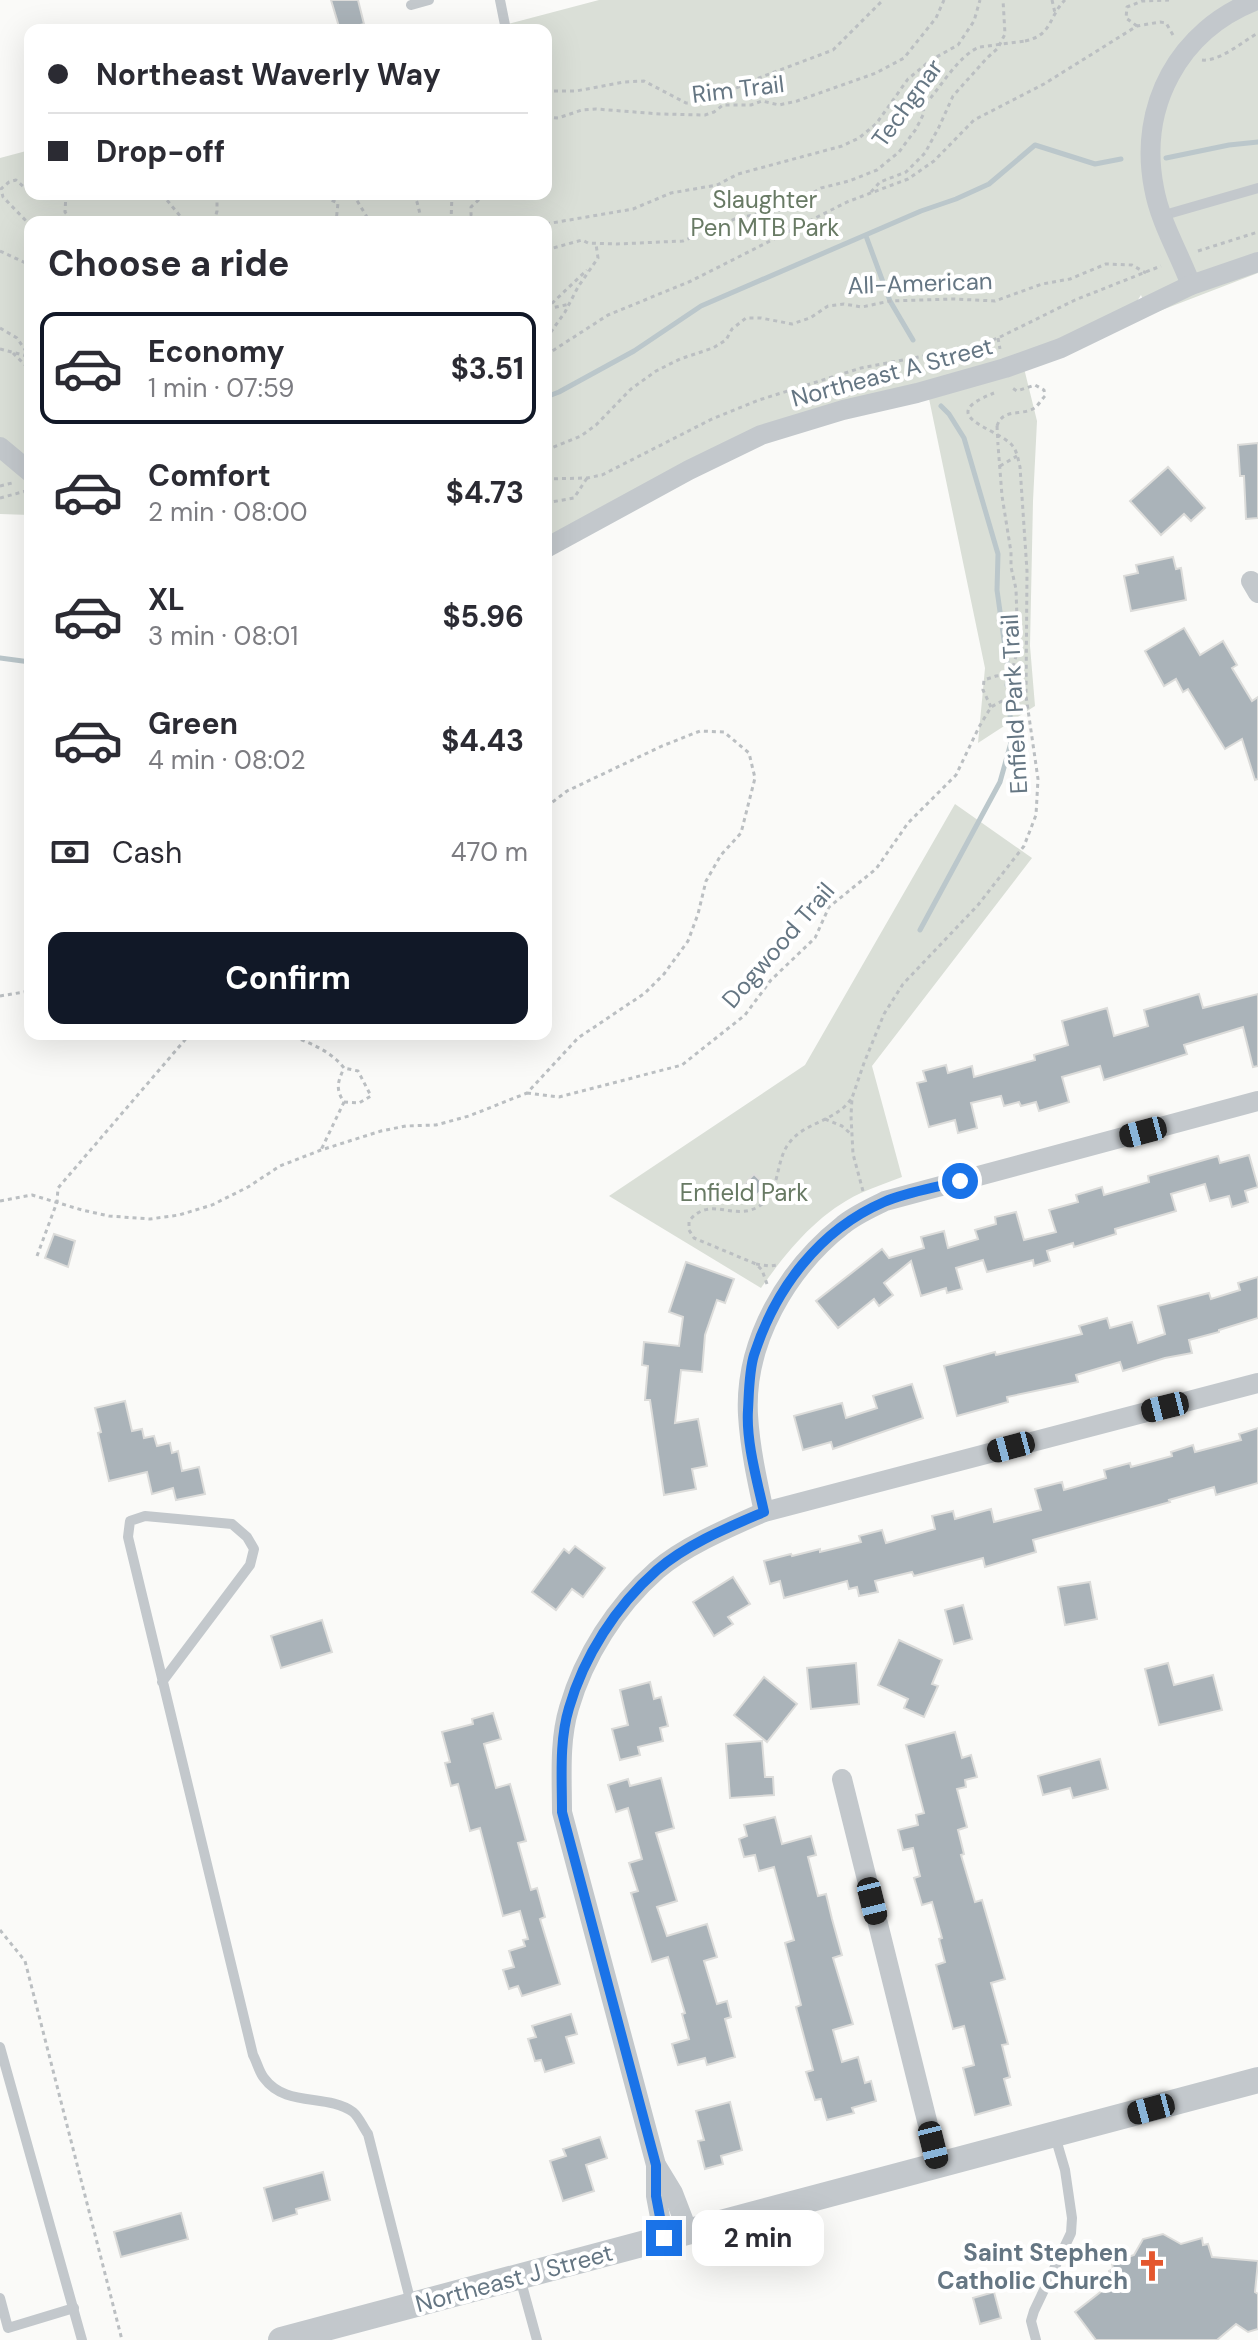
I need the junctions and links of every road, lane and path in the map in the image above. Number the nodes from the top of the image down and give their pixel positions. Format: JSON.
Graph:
{"nodes":[{"id":1,"x":429,"y":0,"type":"edge"},
{"id":2,"x":500,"y":0,"type":"edge"},
{"id":3,"x":883,"y":0,"type":"edge"},
{"id":4,"x":944,"y":0,"type":"edge"},
{"id":5,"x":980,"y":0,"type":"edge"},
{"id":6,"x":1003,"y":0,"type":"edge"},
{"id":7,"x":1052,"y":0,"type":"edge"},
{"id":8,"x":1065,"y":0,"type":"edge"},
{"id":9,"x":1151,"y":0,"type":"edge"},
{"id":10,"x":1169,"y":0,"type":"edge"},
{"id":11,"x":1257,"y":0,"type":"edge"},
{"id":12,"x":411,"y":5,"type":"dead end"},
{"id":13,"x":1055,"y":13,"type":"junction"},
{"id":14,"x":505,"y":24,"type":"edge"},
{"id":15,"x":1137,"y":26,"type":"junction"},
{"id":16,"x":1258,"y":33,"type":"edge"},
{"id":17,"x":1175,"y":40,"type":"dead end"},
{"id":18,"x":1197,"y":59,"type":"dead end"},
{"id":19,"x":552,"y":91,"type":"edge"},
{"id":20,"x":552,"y":118,"type":"edge"},
{"id":21,"x":24,"y":187,"type":"edge"},
{"id":22,"x":1258,"y":188,"type":"edge"},
{"id":23,"x":869,"y":194,"type":"junction"},
{"id":24,"x":167,"y":200,"type":"edge"},
{"id":25,"x":331,"y":200,"type":"edge"},
{"id":26,"x":180,"y":216,"type":"edge"},
{"id":27,"x":337,"y":216,"type":"edge"},
{"id":28,"x":1161,"y":216,"type":"junction"},
{"id":29,"x":24,"y":219,"type":"edge"},
{"id":30,"x":552,"y":223,"type":"edge"},
{"id":31,"x":1258,"y":232,"type":"edge"},
{"id":32,"x":596,"y":244,"type":"junction"},
{"id":33,"x":552,"y":248,"type":"edge"},
{"id":34,"x":0,"y":251,"type":"edge"},
{"id":35,"x":1194,"y":252,"type":"dead end"},
{"id":36,"x":24,"y":262,"type":"edge"},
{"id":37,"x":1258,"y":262,"type":"edge"},
{"id":38,"x":1167,"y":263,"type":"dead end"},
{"id":39,"x":590,"y":268,"type":"junction"},
{"id":40,"x":1146,"y":273,"type":"junction"},
{"id":41,"x":1191,"y":285,"type":"junction"},
{"id":42,"x":552,"y":303,"type":"edge"},
{"id":43,"x":570,"y":304,"type":"junction"},
{"id":44,"x":552,"y":308,"type":"edge"},
{"id":45,"x":0,"y":328,"type":"edge"},
{"id":46,"x":552,"y":330,"type":"edge"},
{"id":47,"x":24,"y":348,"type":"edge"},
{"id":48,"x":0,"y":349,"type":"edge"},
{"id":49,"x":552,"y":351,"type":"edge"},
{"id":50,"x":13,"y":352,"type":"junction"},
{"id":51,"x":24,"y":355,"type":"edge"},
{"id":52,"x":24,"y":364,"type":"edge"},
{"id":53,"x":1008,"y":379,"type":"dead end"},
{"id":54,"x":1000,"y":390,"type":"dead end"},
{"id":55,"x":0,"y":447,"type":"edge"},
{"id":56,"x":552,"y":448,"type":"edge"},
{"id":57,"x":1017,"y":456,"type":"junction"},
{"id":58,"x":1000,"y":466,"type":"junction"},
{"id":59,"x":24,"y":467,"type":"edge"},
{"id":60,"x":587,"y":478,"type":"junction"},
{"id":61,"x":552,"y":480,"type":"edge"},
{"id":62,"x":24,"y":492,"type":"edge"},
{"id":63,"x":0,"y":498,"type":"edge"},
{"id":64,"x":552,"y":502,"type":"edge"},
{"id":65,"x":552,"y":545,"type":"edge"},
{"id":66,"x":1026,"y":688,"type":"junction"},
{"id":67,"x":991,"y":707,"type":"junction"},
{"id":68,"x":552,"y":802,"type":"edge"},
{"id":69,"x":24,"y":992,"type":"edge"},
{"id":70,"x":0,"y":996,"type":"edge"},
{"id":71,"x":185,"y":1040,"type":"edge"},
{"id":72,"x":302,"y":1040,"type":"edge"},
{"id":73,"x":344,"y":1068,"type":"junction"},
{"id":74,"x":527,"y":1093,"type":"junction"},
{"id":75,"x":852,"y":1098,"type":"junction"},
{"id":76,"x":1258,"y":1101,"type":"edge"},
{"id":77,"x":344,"y":1102,"type":"junction"},
{"id":78,"x":825,"y":1119,"type":"junction"},
{"id":79,"x":853,"y":1135,"type":"junction"},
{"id":80,"x":321,"y":1150,"type":"junction"},
{"id":81,"x":0,"y":1201,"type":"edge"},
{"id":82,"x":57,"y":1202,"type":"junction"},
{"id":83,"x":869,"y":1210,"type":"junction"},
{"id":84,"x":37,"y":1256,"type":"dead end"},
{"id":85,"x":756,"y":1264,"type":"junction"},
{"id":86,"x":777,"y":1265,"type":"dead end"},
{"id":87,"x":767,"y":1284,"type":"dead end"},
{"id":88,"x":1258,"y":1383,"type":"edge"},
{"id":89,"x":764,"y":1512,"type":"junction"},
{"id":90,"x":162,"y":1682,"type":"junction"},
{"id":91,"x":842,"y":1779,"type":"dead end"},
{"id":92,"x":0,"y":1930,"type":"edge"},
{"id":93,"x":0,"y":2047,"type":"edge"},
{"id":94,"x":1258,"y":2080,"type":"edge"},
{"id":95,"x":1054,"y":2134,"type":"junction"},
{"id":96,"x":938,"y":2165,"type":"junction"},
{"id":97,"x":676,"y":2235,"type":"junction"},
{"id":98,"x":520,"y":2276,"type":"junction"},
{"id":99,"x":0,"y":2298,"type":"edge"},
{"id":100,"x":411,"y":2305,"type":"junction"},
{"id":101,"x":74,"y":2308,"type":"junction"},
{"id":102,"x":82,"y":2340,"type":"edge"},
{"id":103,"x":123,"y":2340,"type":"edge"},
{"id":104,"x":281,"y":2340,"type":"edge"},
{"id":105,"x":537,"y":2340,"type":"edge"},
{"id":106,"x":1036,"y":2340,"type":"edge"}],
"edges":[{"from":1,"to":12,"type":"lane"},
{"from":2,"to":14,"type":"lane"},
{"from":3,"to":19,"type":"path"},
{"from":4,"to":20,"type":"path","name":"Rim Trail"},
{"from":5,"to":30,"type":"path"},
{"from":6,"to":23,"type":"path"},
{"from":7,"to":13,"type":"path"},
{"from":8,"to":13,"type":"path","name":"Techgnar"},
{"from":9,"to":10,"type":"path"},
{"from":9,"to":15,"type":"path"},
{"from":11,"to":28,"type":"street"},
{"from":13,"to":32,"type":"path","name":"Techgnar","bridge":true},
{"from":15,"to":17,"type":"path"},
{"from":15,"to":23,"type":"path"},
{"from":16,"to":18,"type":"path"},
{"from":21,"to":29,"type":"path"},
{"from":22,"to":28,"type":"lane"},
{"from":23,"to":49,"type":"path"},
{"from":24,"to":26,"type":"path"},
{"from":25,"to":27,"type":"path"},
{"from":28,"to":41,"type":"street"},
{"from":31,"to":35,"type":"path"},
{"from":32,"to":33,"type":"path","name":"Techgnar"},
{"from":32,"to":39,"type":"path"},
{"from":34,"to":36,"type":"path"},
{"from":37,"to":41,"type":"street","name":"Northeast A Street"},
{"from":38,"to":40,"type":"path"},
{"from":39,"to":42,"type":"path"},
{"from":39,"to":43,"type":"path"},
{"from":40,"to":56,"type":"path","name":"All-American"},
{"from":40,"to":60,"type":"path"},
{"from":41,"to":65,"type":"street","name":"Northeast A Street"},
{"from":43,"to":44,"type":"path"},
{"from":43,"to":46,"type":"path"},
{"from":45,"to":47,"type":"path"},
{"from":48,"to":50,"type":"path"},
{"from":50,"to":51,"type":"path"},
{"from":50,"to":52,"type":"path"},
{"from":53,"to":58,"type":"path","bridge":true},
{"from":54,"to":57,"type":"path"},
{"from":55,"to":59,"type":"street"},
{"from":57,"to":58,"type":"path"},
{"from":57,"to":66,"type":"path","name":"Enfield Park Trail"},
{"from":58,"to":67,"type":"path"},
{"from":60,"to":61,"type":"path"},
{"from":60,"to":64,"type":"path"},
{"from":62,"to":63,"type":"path"},
{"from":66,"to":67,"type":"path"},
{"from":66,"to":75,"type":"path","name":"Enfield Park Trail"},
{"from":67,"to":74,"type":"path","name":"Dogwood Trail"},
{"from":68,"to":74,"type":"path"},
{"from":69,"to":70,"type":"path"},
{"from":71,"to":82,"type":"path"},
{"from":72,"to":73,"type":"path"},
{"from":73,"to":77,"type":"path"},
{"from":73,"to":77,"type":"path"},
{"from":74,"to":80,"type":"path"},
{"from":75,"to":78,"type":"path"},
{"from":75,"to":79,"type":"path","name":"Enfield Park Trail"},
{"from":76,"to":83,"type":"street"},
{"from":77,"to":80,"type":"path"},
{"from":78,"to":79,"type":"path"},
{"from":78,"to":85,"type":"path"},
{"from":79,"to":83,"type":"path","name":"Enfield Park Trail"},
{"from":80,"to":82,"type":"path"},
{"from":81,"to":82,"type":"path"},
{"from":82,"to":84,"type":"path"},
{"from":83,"to":89,"type":"street"},
{"from":85,"to":86,"type":"path"},
{"from":85,"to":87,"type":"path"},
{"from":88,"to":89,"type":"street"},
{"from":89,"to":97,"type":"street"},
{"from":90,"to":90,"type":"lane"},
{"from":90,"to":100,"type":"lane"},
{"from":91,"to":96,"type":"street"},
{"from":92,"to":103,"type":"path"},
{"from":93,"to":101,"type":"lane"},
{"from":94,"to":95,"type":"street","name":"Northeast J Street"},
{"from":95,"to":96,"type":"street","name":"Northeast J Street"},
{"from":95,"to":106,"type":"lane"},
{"from":96,"to":97,"type":"street","name":"Northeast J Street"},
{"from":97,"to":98,"type":"street","name":"Northeast J Street"},
{"from":98,"to":100,"type":"street","name":"Northeast J Street"},
{"from":98,"to":105,"type":"lane"},
{"from":99,"to":101,"type":"lane"},
{"from":100,"to":104,"type":"street","name":"Northeast J Street"},
{"from":101,"to":102,"type":"lane"}]}
